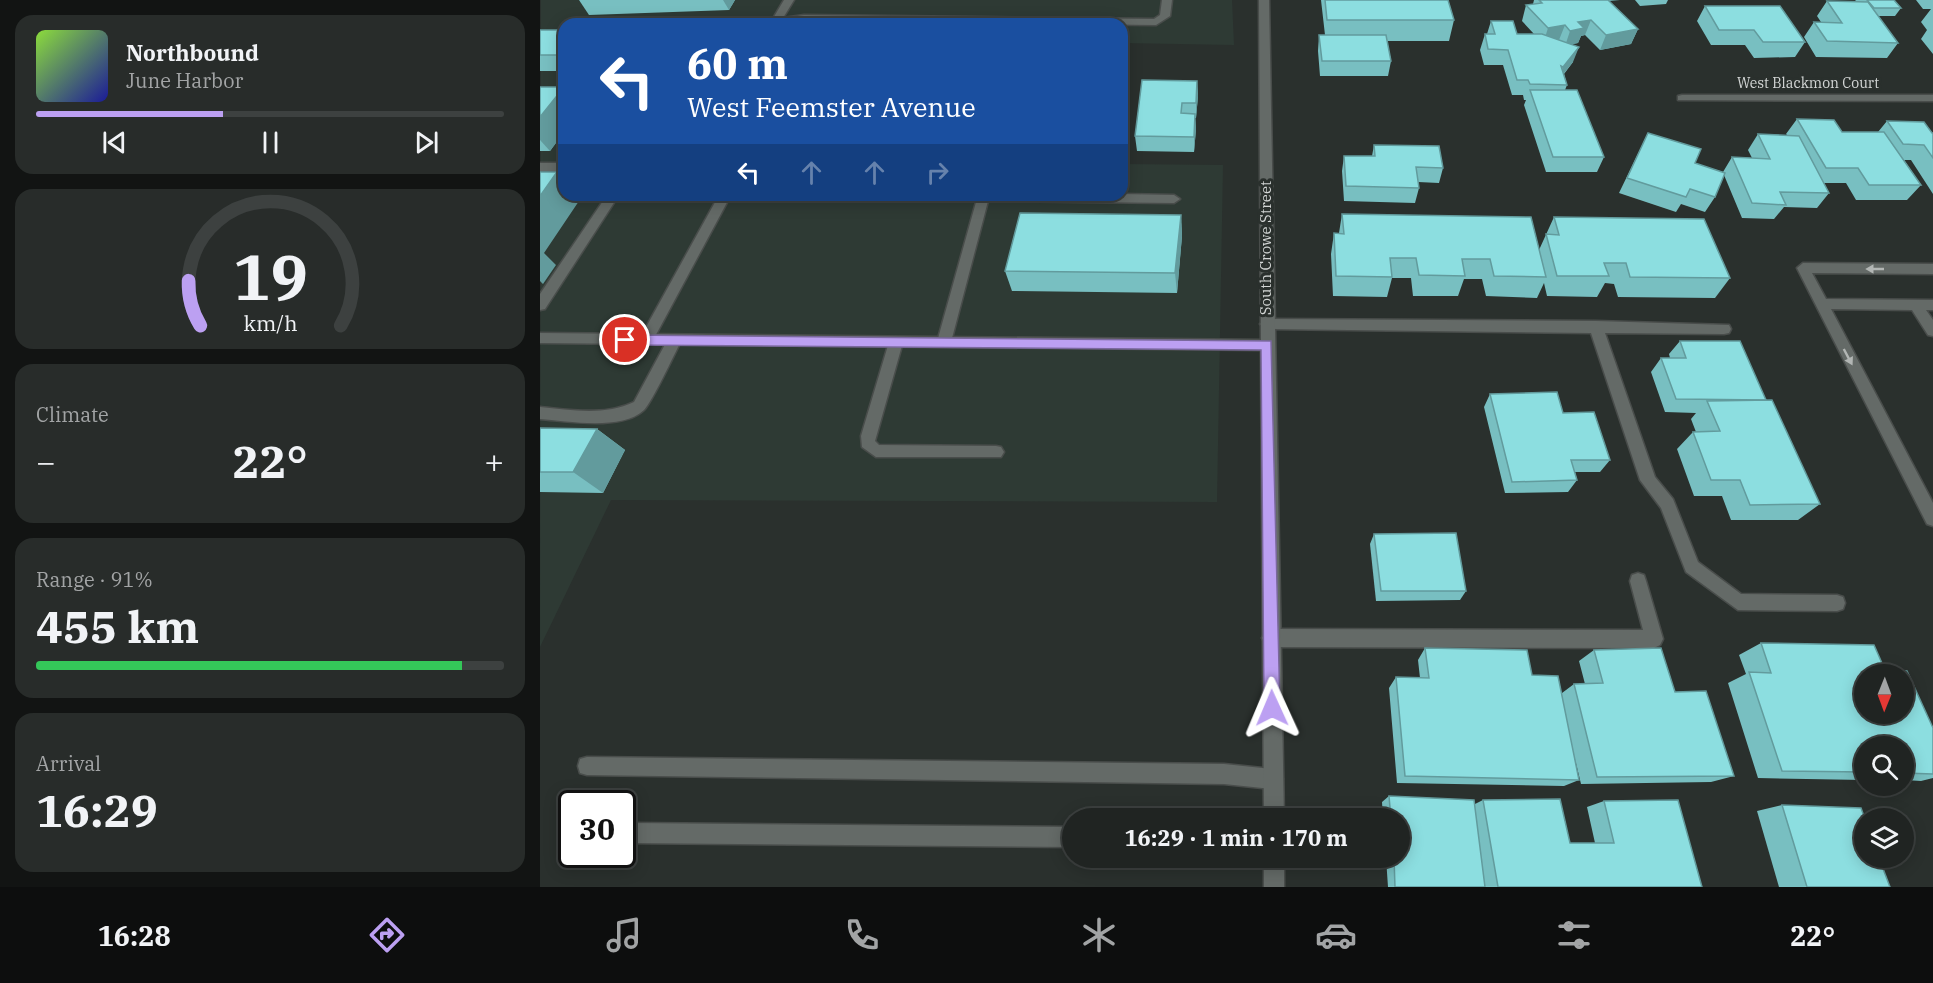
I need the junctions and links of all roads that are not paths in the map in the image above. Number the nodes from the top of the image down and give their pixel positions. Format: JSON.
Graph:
{"nodes":[{"id":1,"x":789,"y":0,"type":"edge"},
{"id":2,"x":1167,"y":0,"type":"edge"},
{"id":3,"x":1264,"y":0,"type":"edge"},
{"id":4,"x":775,"y":18,"type":"edge"},
{"id":5,"x":1128,"y":23,"type":"edge"},
{"id":6,"x":1682,"y":98,"type":"dead end"},
{"id":7,"x":1933,"y":98,"type":"edge"},
{"id":8,"x":540,"y":167,"type":"edge"},
{"id":9,"x":558,"y":167,"type":"edge"},
{"id":10,"x":1128,"y":198,"type":"edge"},
{"id":11,"x":1174,"y":199,"type":"dead end"},
{"id":12,"x":609,"y":201,"type":"edge"},
{"id":13,"x":722,"y":201,"type":"edge"},
{"id":14,"x":983,"y":201,"type":"edge"},
{"id":15,"x":1933,"y":269,"type":"edge"},
{"id":16,"x":1822,"y":304,"type":"junction"},
{"id":17,"x":540,"y":305,"type":"edge"},
{"id":18,"x":1916,"y":305,"type":"junction"},
{"id":19,"x":1933,"y":305,"type":"edge"},
{"id":20,"x":1267,"y":324,"type":"junction"},
{"id":21,"x":1596,"y":326,"type":"junction"},
{"id":22,"x":1724,"y":329,"type":"dead end"},
{"id":23,"x":1933,"y":331,"type":"edge"},
{"id":24,"x":540,"y":339,"type":"edge"},
{"id":25,"x":646,"y":340,"type":"junction"},
{"id":26,"x":674,"y":341,"type":"junction"},
{"id":27,"x":896,"y":342,"type":"junction"},
{"id":28,"x":944,"y":342,"type":"junction"},
{"id":29,"x":1267,"y":345,"type":"junction"},
{"id":30,"x":540,"y":413,"type":"edge"},
{"id":31,"x":996,"y":452,"type":"dead end"},
{"id":32,"x":1933,"y":519,"type":"edge"},
{"id":33,"x":1638,"y":581,"type":"dead end"},
{"id":34,"x":1838,"y":603,"type":"dead end"},
{"id":35,"x":1271,"y":638,"type":"junction"},
{"id":36,"x":587,"y":766,"type":"dead end"},
{"id":37,"x":1273,"y":779,"type":"junction"},
{"id":38,"x":1274,"y":808,"type":"edge"},
{"id":39,"x":636,"y":832,"type":"edge"},
{"id":40,"x":1062,"y":837,"type":"edge"},
{"id":41,"x":1274,"y":868,"type":"edge"},
{"id":42,"x":1274,"y":887,"type":"edge"}],
"edges":[{"from":1,"to":4,"type":"street"},
{"from":2,"to":5,"type":"street"},
{"from":3,"to":20,"type":"street","name":"South Crowe Street"},
{"from":6,"to":7,"type":"street","name":"West Blackmon Court"},
{"from":8,"to":9,"type":"street"},
{"from":10,"to":11,"type":"street"},
{"from":12,"to":17,"type":"street"},
{"from":13,"to":25,"type":"street"},
{"from":14,"to":28,"type":"street"},
{"from":15,"to":16,"type":"street","one_way":true},
{"from":16,"to":18,"type":"street"},
{"from":16,"to":32,"type":"street","one_way":true},
{"from":18,"to":19,"type":"street"},
{"from":18,"to":23,"type":"street"},
{"from":20,"to":21,"type":"street"},
{"from":20,"to":29,"type":"street","name":"South Crowe Street"},
{"from":21,"to":22,"type":"street"},
{"from":21,"to":34,"type":"street"},
{"from":24,"to":25,"type":"street"},
{"from":25,"to":26,"type":"street"},
{"from":26,"to":27,"type":"street"},
{"from":26,"to":30,"type":"street"},
{"from":27,"to":28,"type":"street"},
{"from":27,"to":31,"type":"street"},
{"from":28,"to":29,"type":"street"},
{"from":29,"to":35,"type":"street","name":"South Crowe Street"},
{"from":33,"to":35,"type":"street"},
{"from":35,"to":37,"type":"street","name":"South Crowe Street"},
{"from":36,"to":37,"type":"street"},
{"from":37,"to":38,"type":"street","name":"South Crowe Street"},
{"from":39,"to":40,"type":"street"},
{"from":41,"to":42,"type":"street"}]}
